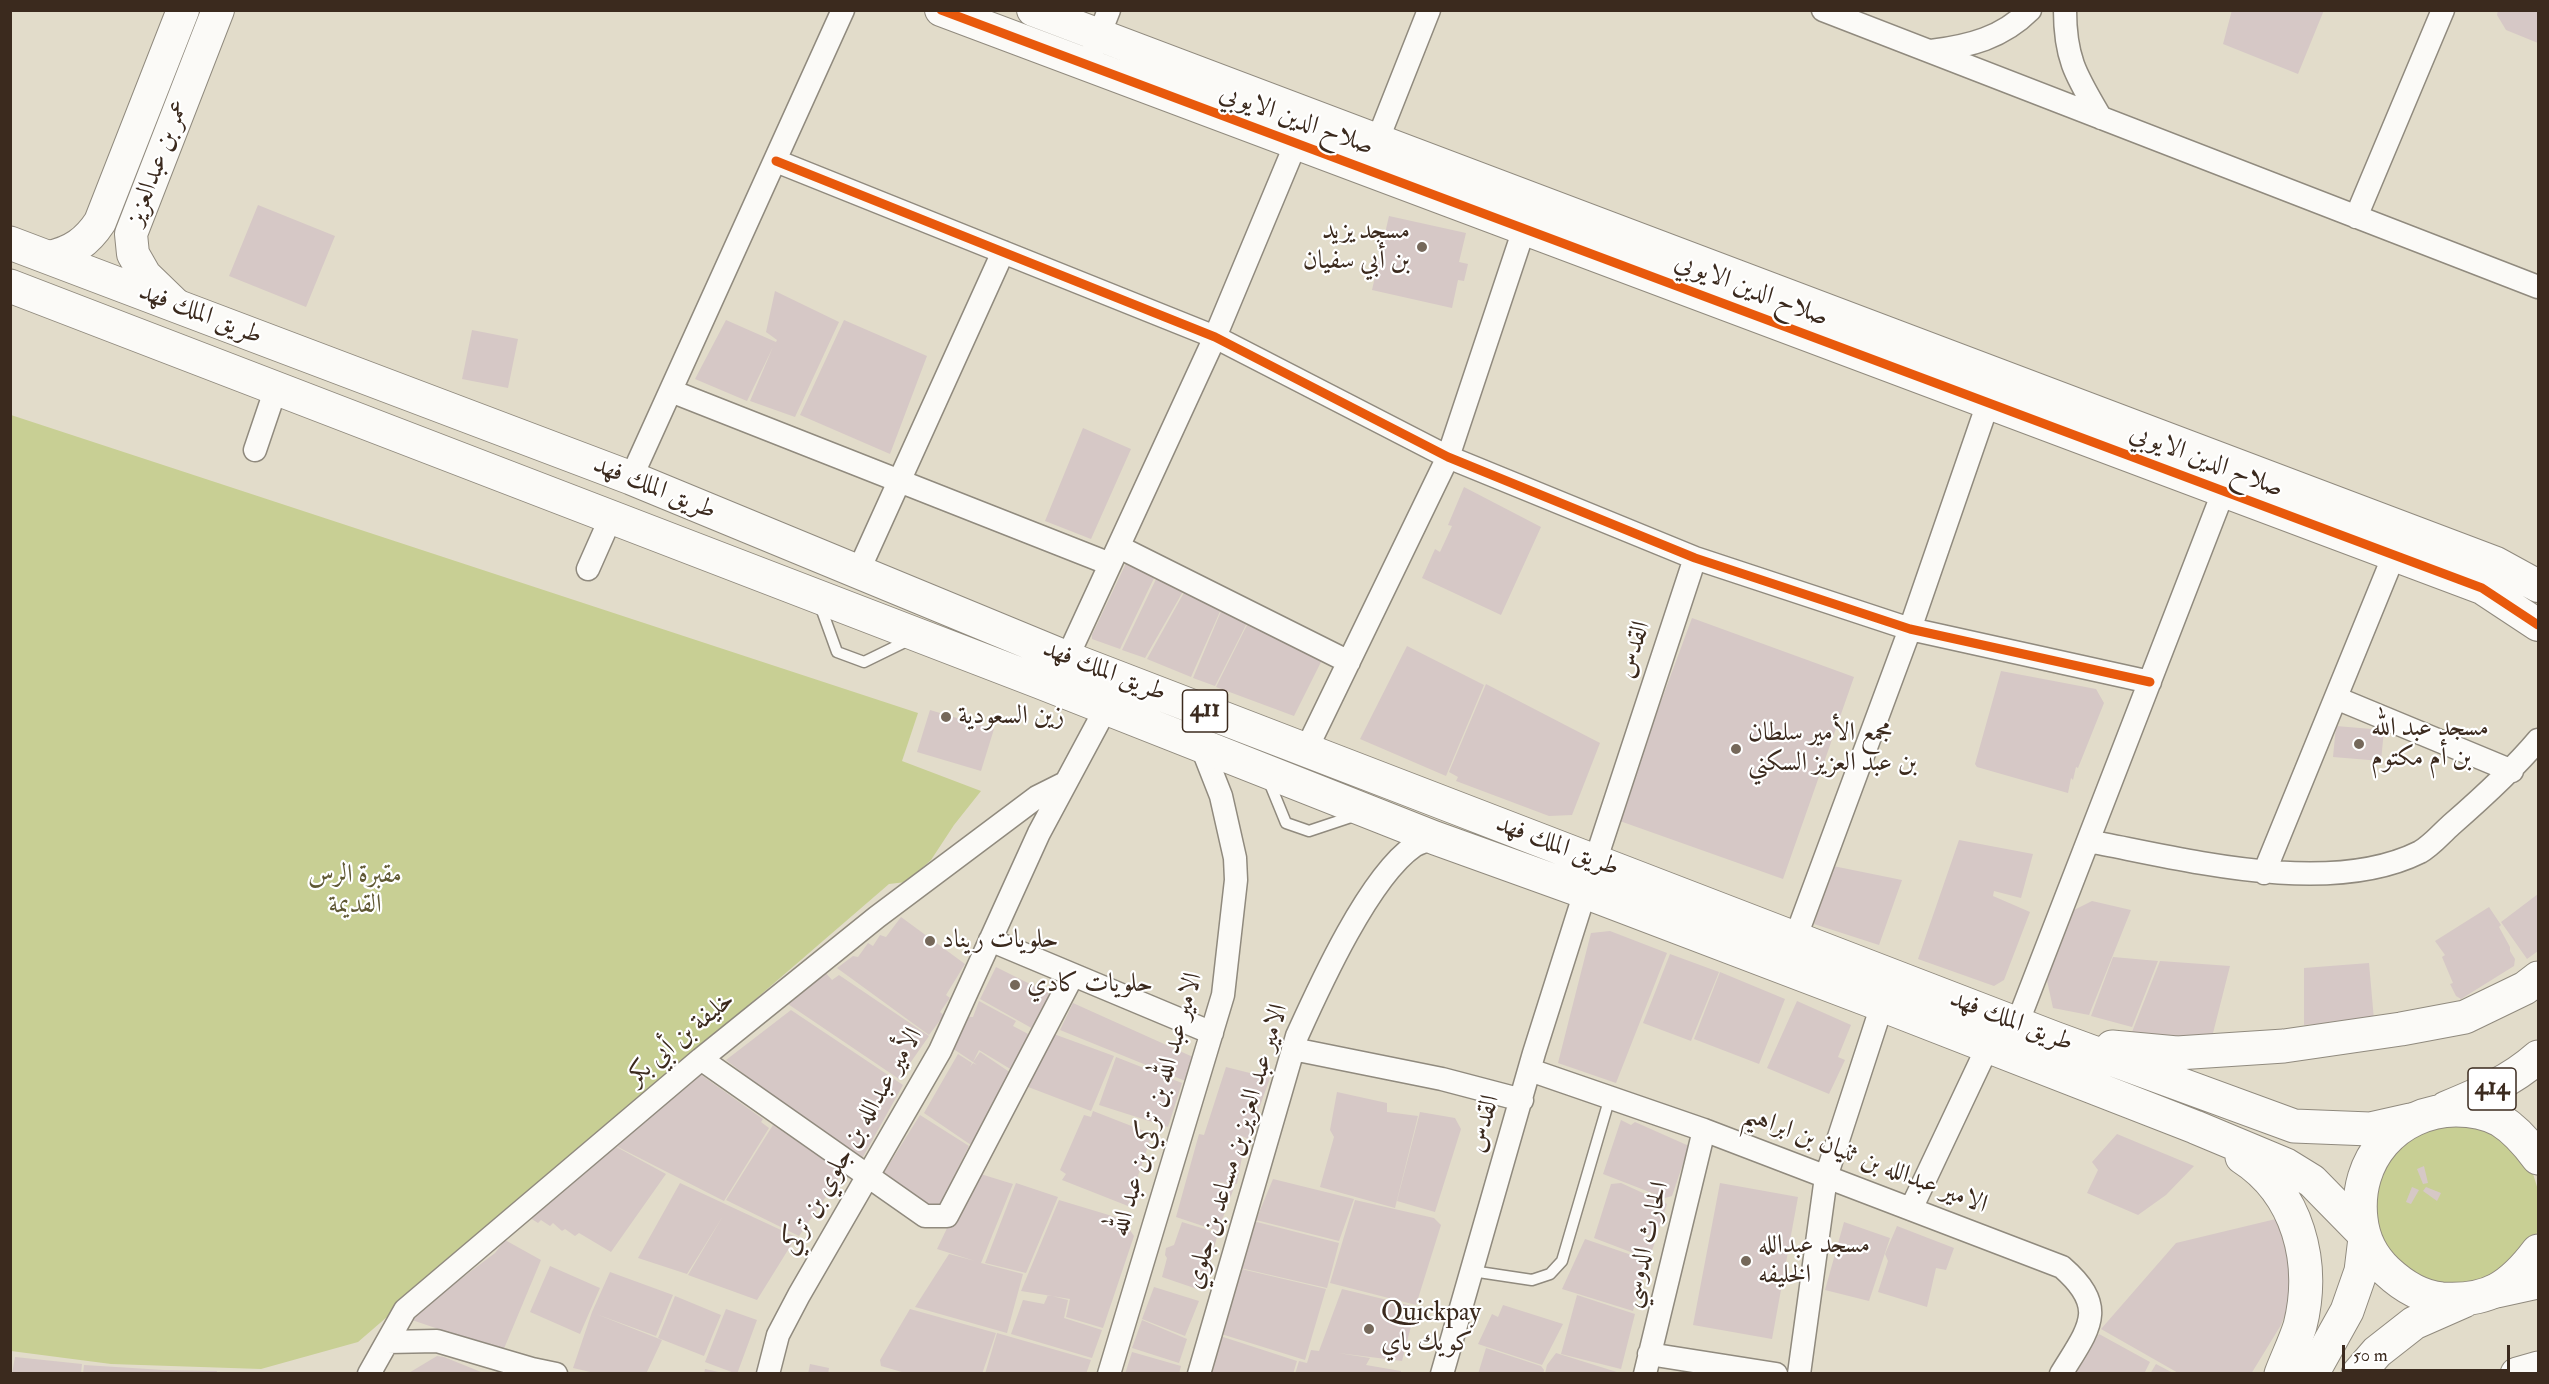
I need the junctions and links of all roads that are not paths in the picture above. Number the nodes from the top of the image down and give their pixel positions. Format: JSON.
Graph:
{"nodes":[{"id":1,"x":183,"y":10,"type":"edge"},
{"id":2,"x":218,"y":10,"type":"edge"},
{"id":3,"x":843,"y":10,"type":"edge"},
{"id":4,"x":941,"y":10,"type":"edge"},
{"id":5,"x":1033,"y":10,"type":"edge"},
{"id":6,"x":1429,"y":10,"type":"edge"},
{"id":7,"x":1823,"y":10,"type":"edge"},
{"id":8,"x":2030,"y":10,"type":"edge"},
{"id":9,"x":2065,"y":10,"type":"edge"},
{"id":10,"x":2443,"y":10,"type":"edge"},
{"id":11,"x":1104,"y":23,"type":"edge"},
{"id":12,"x":1929,"y":51,"type":"junction"},
{"id":13,"x":1087,"y":65,"type":"junction"},
{"id":14,"x":2101,"y":118,"type":"junction"},
{"id":15,"x":1378,"y":141,"type":"junction"},
{"id":16,"x":1296,"y":143,"type":"junction"},
{"id":17,"x":776,"y":161,"type":"junction"},
{"id":18,"x":1366,"y":170,"type":"junction"},
{"id":19,"x":2356,"y":217,"type":"junction"},
{"id":20,"x":1524,"y":229,"type":"junction"},
{"id":21,"x":10,"y":243,"type":"edge"},
{"id":22,"x":1003,"y":252,"type":"junction"},
{"id":23,"x":49,"y":257,"type":"junction"},
{"id":24,"x":10,"y":286,"type":"edge"},
{"id":25,"x":2538,"y":287,"type":"edge"},
{"id":26,"x":176,"y":305,"type":"junction"},
{"id":27,"x":1215,"y":337,"type":"junction"},
{"id":28,"x":276,"y":388,"type":"junction"},
{"id":29,"x":671,"y":391,"type":"junction"},
{"id":30,"x":1988,"y":403,"type":"junction"},
{"id":31,"x":255,"y":450,"type":"dead end"},
{"id":32,"x":1448,"y":457,"type":"junction"},
{"id":33,"x":632,"y":478,"type":"junction"},
{"id":34,"x":2229,"y":478,"type":"junction"},
{"id":35,"x":900,"y":480,"type":"junction"},
{"id":36,"x":611,"y":517,"type":"junction"},
{"id":37,"x":1114,"y":555,"type":"junction"},
{"id":38,"x":2394,"y":555,"type":"junction"},
{"id":39,"x":1695,"y":558,"type":"junction"},
{"id":40,"x":588,"y":569,"type":"dead end"},
{"id":41,"x":862,"y":574,"type":"junction"},
{"id":42,"x":2536,"y":580,"type":"edge"},
{"id":43,"x":816,"y":596,"type":"junction"},
{"id":44,"x":2510,"y":605,"type":"junction"},
{"id":45,"x":850,"y":609,"type":"junction"},
{"id":46,"x":2538,"y":625,"type":"edge"},
{"id":47,"x":1910,"y":629,"type":"junction"},
{"id":48,"x":918,"y":635,"type":"junction"},
{"id":49,"x":1067,"y":658,"type":"junction"},
{"id":50,"x":1349,"y":662,"type":"junction"},
{"id":51,"x":2150,"y":682,"type":"junction"},
{"id":52,"x":2336,"y":698,"type":"junction"},
{"id":53,"x":1106,"y":708,"type":"junction"},
{"id":54,"x":2538,"y":740,"type":"edge"},
{"id":55,"x":1201,"y":745,"type":"junction"},
{"id":56,"x":1306,"y":750,"type":"junction"},
{"id":57,"x":2512,"y":771,"type":"junction"},
{"id":58,"x":1065,"y":783,"type":"junction"},
{"id":59,"x":1435,"y":838,"type":"junction"},
{"id":60,"x":2088,"y":841,"type":"junction"},
{"id":61,"x":2264,"y":873,"type":"junction"},
{"id":62,"x":1590,"y":877,"type":"junction"},
{"id":63,"x":1795,"y":939,"type":"junction"},
{"id":64,"x":990,"y":940,"type":"junction"},
{"id":65,"x":1073,"y":975,"type":"junction"},
{"id":66,"x":2538,"y":978,"type":"edge"},
{"id":67,"x":1882,"y":1005,"type":"junction"},
{"id":68,"x":2017,"y":1024,"type":"junction"},
{"id":69,"x":1212,"y":1033,"type":"junction"},
{"id":70,"x":2054,"y":1038,"type":"junction"},
{"id":71,"x":1988,"y":1046,"type":"junction"},
{"id":72,"x":1293,"y":1049,"type":"junction"},
{"id":73,"x":2538,"y":1057,"type":"edge"},
{"id":74,"x":701,"y":1059,"type":"junction"},
{"id":75,"x":1530,"y":1070,"type":"junction"},
{"id":76,"x":1610,"y":1097,"type":"junction"},
{"id":77,"x":1521,"y":1100,"type":"junction"},
{"id":78,"x":2425,"y":1115,"type":"junction"},
{"id":79,"x":2195,"y":1127,"type":"junction"},
{"id":80,"x":1704,"y":1130,"type":"junction"},
{"id":81,"x":2538,"y":1158,"type":"edge"},
{"id":82,"x":867,"y":1175,"type":"junction"},
{"id":83,"x":1826,"y":1177,"type":"junction"},
{"id":84,"x":1911,"y":1209,"type":"junction"},
{"id":85,"x":2364,"y":1235,"type":"junction"},
{"id":86,"x":2538,"y":1251,"type":"edge"},
{"id":87,"x":1472,"y":1271,"type":"junction"},
{"id":88,"x":2538,"y":1282,"type":"edge"},
{"id":89,"x":2497,"y":1291,"type":"junction"},
{"id":90,"x":2465,"y":1300,"type":"junction"},
{"id":91,"x":387,"y":1342,"type":"junction"},
{"id":92,"x":1647,"y":1364,"type":"edge"},
{"id":93,"x":2316,"y":1367,"type":"edge"},
{"id":94,"x":2538,"y":1368,"type":"edge"},
{"id":95,"x":369,"y":1374,"type":"edge"},
{"id":96,"x":556,"y":1374,"type":"edge"},
{"id":97,"x":768,"y":1374,"type":"edge"},
{"id":98,"x":1109,"y":1374,"type":"edge"},
{"id":99,"x":1199,"y":1374,"type":"edge"},
{"id":100,"x":1442,"y":1374,"type":"edge"},
{"id":101,"x":1776,"y":1374,"type":"edge"},
{"id":102,"x":1799,"y":1374,"type":"edge"},
{"id":103,"x":2061,"y":1374,"type":"edge"},
{"id":104,"x":2280,"y":1374,"type":"edge"},
{"id":105,"x":2353,"y":1374,"type":"edge"},
{"id":106,"x":2358,"y":1374,"type":"edge"},
{"id":107,"x":2517,"y":1374,"type":"edge"}],
"edges":[{"from":1,"to":23,"type":"street","name":"عمر بن عبدالعزيز"},
{"from":2,"to":26,"type":"street","name":"عمر بن عبدالعزيز"},
{"from":3,"to":17,"type":"street"},
{"from":4,"to":13,"type":"street","name":"صلاح الدين الايوبي"},
{"from":5,"to":11,"type":"street","name":"صلاح الدين الايوبي"},
{"from":6,"to":15,"type":"street"},
{"from":7,"to":12,"type":"street"},
{"from":8,"to":12,"type":"street"},
{"from":9,"to":14,"type":"street"},
{"from":10,"to":19,"type":"street"},
{"from":11,"to":13,"type":"street"},
{"from":11,"to":15,"type":"street","name":"صلاح الدين الايوبي"},
{"from":12,"to":14,"type":"street"},
{"from":13,"to":16,"type":"street","name":"صلاح الدين الايوبي"},
{"from":14,"to":19,"type":"street"},
{"from":15,"to":18,"type":"street"},
{"from":15,"to":34,"type":"street","name":"صلاح الدين الايوبي"},
{"from":16,"to":18,"type":"street","name":"صلاح الدين الايوبي"},
{"from":16,"to":27,"type":"street"},
{"from":17,"to":22,"type":"street"},
{"from":17,"to":29,"type":"street"},
{"from":18,"to":20,"type":"street","name":"صلاح الدين الايوبي"},
{"from":19,"to":25,"type":"street"},
{"from":20,"to":30,"type":"street","name":"صلاح الدين الايوبي"},
{"from":20,"to":32,"type":"street"},
{"from":21,"to":23,"type":"main road","name":"طريق الملك فهد","number":"411"},
{"from":22,"to":27,"type":"street"},
{"from":22,"to":35,"type":"street"},
{"from":23,"to":26,"type":"main road","name":"طريق الملك فهد","number":"411"},
{"from":24,"to":28,"type":"main road","name":"طريق الملك فهد","number":"411"},
{"from":26,"to":33,"type":"main road","name":"طريق الملك فهد","number":"411"},
{"from":27,"to":32,"type":"street"},
{"from":27,"to":37,"type":"street"},
{"from":28,"to":31,"type":"street"},
{"from":28,"to":36,"type":"main road","name":"طريق الملك فهد","number":"411"},
{"from":29,"to":33,"type":"street"},
{"from":29,"to":35,"type":"street"},
{"from":30,"to":34,"type":"street","name":"صلاح الدين الايوبي"},
{"from":30,"to":47,"type":"street"},
{"from":32,"to":39,"type":"street"},
{"from":32,"to":50,"type":"street"},
{"from":33,"to":41,"type":"main road","name":"طريق الملك فهد","number":"411"},
{"from":34,"to":38,"type":"street","name":"صلاح الدين الايوبي"},
{"from":34,"to":42,"type":"street","name":"صلاح الدين الايوبي"},
{"from":34,"to":51,"type":"street"},
{"from":35,"to":37,"type":"street"},
{"from":35,"to":41,"type":"street"},
{"from":36,"to":40,"type":"street"},
{"from":36,"to":43,"type":"main road","name":"طريق الملك فهد","number":"411"},
{"from":37,"to":49,"type":"street"},
{"from":37,"to":50,"type":"street"},
{"from":38,"to":44,"type":"street","name":"صلاح الدين الايوبي"},
{"from":38,"to":52,"type":"street"},
{"from":39,"to":47,"type":"street"},
{"from":39,"to":62,"type":"street","name":"القدس"},
{"from":41,"to":45,"type":"main road"},
{"from":41,"to":49,"type":"main road","name":"طريق الملك فهد","number":"411"},
{"from":42,"to":44,"type":"street"},
{"from":43,"to":45,"type":"main road","name":"طريق الملك فهد","number":"411"},
{"from":43,"to":48,"type":"lane"},
{"from":44,"to":46,"type":"street","name":"صلاح الدين الايوبي"},
{"from":45,"to":48,"type":"main road","name":"طريق الملك فهد","number":"411"},
{"from":47,"to":51,"type":"street"},
{"from":47,"to":63,"type":"street"},
{"from":48,"to":53,"type":"main road","name":"طريق الملك فهد","number":"411"},
{"from":49,"to":56,"type":"main road","name":"طريق الملك فهد","number":"411"},
{"from":50,"to":56,"type":"street"},
{"from":51,"to":60,"type":"street"},
{"from":52,"to":57,"type":"street"},
{"from":52,"to":61,"type":"street"},
{"from":53,"to":55,"type":"main road","name":"طريق الملك فهد","number":"411"},
{"from":53,"to":58,"type":"street"},
{"from":54,"to":57,"type":"street"},
{"from":55,"to":59,"type":"main road","name":"طريق الملك فهد","number":"411"},
{"from":55,"to":69,"type":"street","name":"الامير عبد الله بن تركي بن عبد الله"},
{"from":56,"to":62,"type":"main road","name":"طريق الملك فهد","number":"411"},
{"from":57,"to":61,"type":"street"},
{"from":58,"to":64,"type":"street"},
{"from":58,"to":74,"type":"street","name":"خليفة بن أبي بكر"},
{"from":59,"to":62,"type":"main road","name":"طريق الملك فهد","number":"411"},
{"from":59,"to":72,"type":"street","name":"الامير عبد العزيز بن مساعد بن جلوي"},
{"from":60,"to":61,"type":"street"},
{"from":60,"to":68,"type":"street"},
{"from":62,"to":63,"type":"main road","name":"طريق الملك فهد","number":"411"},
{"from":62,"to":67,"type":"main road","name":"طريق الملك فهد","number":"411"},
{"from":62,"to":75,"type":"street","name":"القدس"},
{"from":63,"to":68,"type":"main road","name":"طريق الملك فهد","number":"411"},
{"from":64,"to":65,"type":"street"},
{"from":64,"to":82,"type":"street","name":"الأمير عبدالله بن جلوي بن تركي"},
{"from":65,"to":69,"type":"street"},
{"from":65,"to":82,"type":"street"},
{"from":66,"to":70,"type":"main road"},
{"from":67,"to":71,"type":"main road","name":"طريق الملك فهد","number":"411"},
{"from":67,"to":83,"type":"street"},
{"from":68,"to":70,"type":"main road","name":"طريق الملك فهد","number":"411"},
{"from":69,"to":98,"type":"street","name":"الامير عبد الله بن تركي بن عبد الله"},
{"from":70,"to":78,"type":"main road","name":"طريق الملك فهد","number":"411"},
{"from":71,"to":79,"type":"main road","name":"طريق الملك فهد","number":"411"},
{"from":71,"to":84,"type":"street"},
{"from":72,"to":77,"type":"street"},
{"from":72,"to":99,"type":"street","name":"الامير عبد العزيز بن مساعد بن جلوي"},
{"from":73,"to":78,"type":"main road","number":"414"},
{"from":74,"to":82,"type":"street"},
{"from":74,"to":91,"type":"street","name":"خليفة بن أبي بكر"},
{"from":75,"to":76,"type":"street","name":"الامير عبدالله بن ثنيان بن ابراهيم"},
{"from":75,"to":77,"type":"street","name":"القدس"},
{"from":76,"to":80,"type":"street","name":"الامير عبدالله بن ثنيان بن ابراهيم"},
{"from":76,"to":87,"type":"lane"},
{"from":77,"to":87,"type":"street","name":"القدس"},
{"from":78,"to":81,"type":"main road"},
{"from":78,"to":85,"type":"main road"},
{"from":79,"to":85,"type":"main road","name":"طريق الملك فهد","number":"411"},
{"from":79,"to":104,"type":"main road"},
{"from":80,"to":83,"type":"street","name":"الامير عبدالله بن ثنيان بن ابراهيم"},
{"from":80,"to":92,"type":"street","name":"الحارث الدوسي"},
{"from":82,"to":97,"type":"street","name":"الأمير عبدالله بن جلوي بن تركي"},
{"from":83,"to":84,"type":"street","name":"الامير عبدالله بن ثنيان بن ابراهيم"},
{"from":83,"to":102,"type":"street"},
{"from":84,"to":103,"type":"street","name":"الامير عبدالله بن ثنيان بن ابراهيم"},
{"from":85,"to":90,"type":"main road"},
{"from":85,"to":93,"type":"main road"},
{"from":86,"to":89,"type":"main road"},
{"from":87,"to":100,"type":"street","name":"القدس"},
{"from":88,"to":89,"type":"main road"},
{"from":89,"to":90,"type":"main road"},
{"from":90,"to":106,"type":"main road"},
{"from":91,"to":95,"type":"street","name":"خليفة بن أبي بكر"},
{"from":91,"to":96,"type":"street"},
{"from":92,"to":101,"type":"street"},
{"from":93,"to":105,"type":"main road"},
{"from":94,"to":107,"type":"main road"}]}
